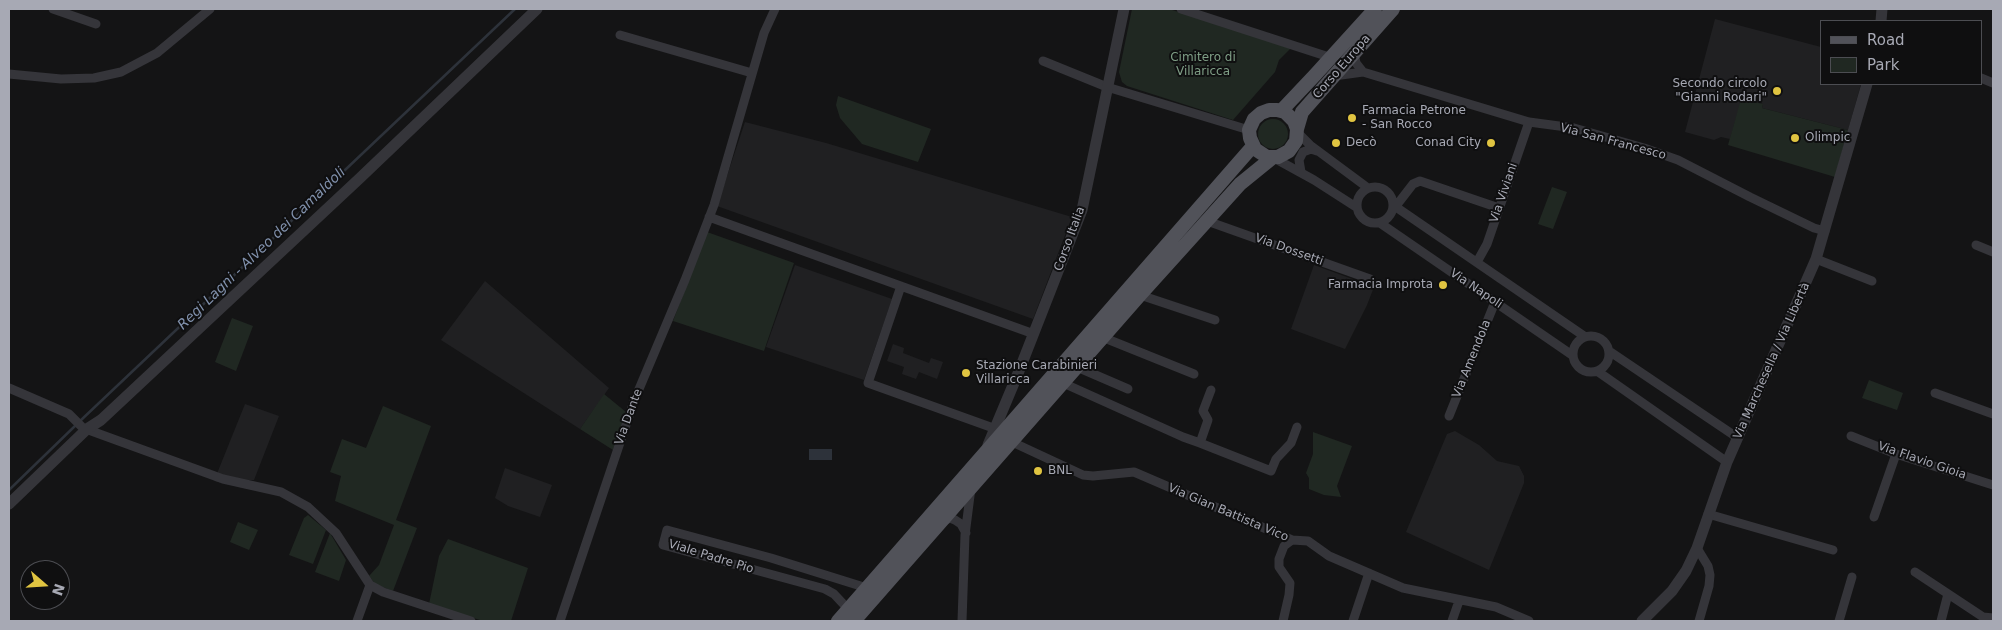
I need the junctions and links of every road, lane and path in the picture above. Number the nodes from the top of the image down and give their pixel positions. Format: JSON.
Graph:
{"nodes":[{"id":1,"x":52,"y":9,"type":"edge"},
{"id":2,"x":210,"y":9,"type":"edge"},
{"id":3,"x":537,"y":9,"type":"edge"},
{"id":4,"x":776,"y":9,"type":"edge"},
{"id":5,"x":1124,"y":9,"type":"edge"},
{"id":6,"x":1181,"y":9,"type":"edge"},
{"id":7,"x":1375,"y":9,"type":"edge"},
{"id":8,"x":1393,"y":9,"type":"edge"},
{"id":9,"x":96,"y":24,"type":"dead end"},
{"id":10,"x":620,"y":34,"type":"dead end"},
{"id":11,"x":1354,"y":53,"type":"junction"},
{"id":12,"x":1330,"y":59,"type":"junction"},
{"id":13,"x":1043,"y":61,"type":"dead end"},
{"id":14,"x":1363,"y":72,"type":"junction"},
{"id":15,"x":752,"y":73,"type":"junction"},
{"id":16,"x":9,"y":74,"type":"edge"},
{"id":17,"x":1334,"y":76,"type":"junction"},
{"id":18,"x":1867,"y":85,"type":"edge"},
{"id":19,"x":1107,"y":87,"type":"junction"},
{"id":20,"x":1281,"y":110,"type":"junction"},
{"id":21,"x":1529,"y":122,"type":"junction"},
{"id":22,"x":1250,"y":130,"type":"junction"},
{"id":23,"x":1297,"y":131,"type":"junction"},
{"id":24,"x":1253,"y":146,"type":"junction"},
{"id":25,"x":1318,"y":151,"type":"junction"},
{"id":26,"x":1273,"y":158,"type":"junction"},
{"id":27,"x":1301,"y":172,"type":"junction"},
{"id":28,"x":1368,"y":188,"type":"junction"},
{"id":29,"x":1395,"y":206,"type":"junction"},
{"id":30,"x":1356,"y":207,"type":"junction"},
{"id":31,"x":1499,"y":208,"type":"junction"},
{"id":32,"x":709,"y":217,"type":"junction"},
{"id":33,"x":1207,"y":221,"type":"junction"},
{"id":34,"x":1380,"y":223,"type":"junction"},
{"id":35,"x":1825,"y":231,"type":"junction"},
{"id":36,"x":1976,"y":245,"type":"dead end"},
{"id":37,"x":1993,"y":252,"type":"edge"},
{"id":38,"x":1816,"y":259,"type":"junction"},
{"id":39,"x":1477,"y":262,"type":"junction"},
{"id":40,"x":1370,"y":279,"type":"dead end"},
{"id":41,"x":1872,"y":281,"type":"dead end"},
{"id":42,"x":901,"y":286,"type":"junction"},
{"id":43,"x":1140,"y":294,"type":"junction"},
{"id":44,"x":1495,"y":302,"type":"junction"},
{"id":45,"x":1215,"y":320,"type":"dead end"},
{"id":46,"x":1034,"y":334,"type":"junction"},
{"id":47,"x":1584,"y":336,"type":"junction"},
{"id":48,"x":1102,"y":337,"type":"junction"},
{"id":49,"x":1609,"y":351,"type":"junction"},
{"id":50,"x":1572,"y":355,"type":"junction"},
{"id":51,"x":1077,"y":367,"type":"junction"},
{"id":52,"x":1597,"y":371,"type":"junction"},
{"id":53,"x":1194,"y":374,"type":"dead end"},
{"id":54,"x":1063,"y":383,"type":"junction"},
{"id":55,"x":9,"y":388,"type":"edge"},
{"id":56,"x":1128,"y":389,"type":"dead end"},
{"id":57,"x":1211,"y":390,"type":"dead end"},
{"id":58,"x":1935,"y":393,"type":"dead end"},
{"id":59,"x":1005,"y":407,"type":"junction"},
{"id":60,"x":1993,"y":414,"type":"edge"},
{"id":61,"x":1019,"y":415,"type":"junction"},
{"id":62,"x":1449,"y":416,"type":"dead end"},
{"id":63,"x":1297,"y":427,"type":"dead end"},
{"id":64,"x":85,"y":428,"type":"junction"},
{"id":65,"x":996,"y":429,"type":"junction"},
{"id":66,"x":1851,"y":436,"type":"dead end"},
{"id":67,"x":1738,"y":438,"type":"junction"},
{"id":68,"x":1012,"y":442,"type":"junction"},
{"id":69,"x":1200,"y":443,"type":"junction"},
{"id":70,"x":1896,"y":454,"type":"junction"},
{"id":71,"x":1727,"y":462,"type":"junction"},
{"id":72,"x":981,"y":468,"type":"junction"},
{"id":73,"x":1993,"y":485,"type":"edge"},
{"id":74,"x":971,"y":488,"type":"junction"},
{"id":75,"x":9,"y":504,"type":"edge"},
{"id":76,"x":1708,"y":514,"type":"junction"},
{"id":77,"x":1874,"y":517,"type":"dead end"},
{"id":78,"x":941,"y":521,"type":"junction"},
{"id":79,"x":966,"y":533,"type":"junction"},
{"id":80,"x":1292,"y":540,"type":"junction"},
{"id":81,"x":1696,"y":548,"type":"junction"},
{"id":82,"x":1833,"y":550,"type":"dead end"},
{"id":83,"x":1915,"y":572,"type":"dead end"},
{"id":84,"x":1369,"y":573,"type":"junction"},
{"id":85,"x":1852,"y":577,"type":"dead end"},
{"id":86,"x":370,"y":585,"type":"junction"},
{"id":87,"x":867,"y":588,"type":"junction"},
{"id":88,"x":1948,"y":594,"type":"junction"},
{"id":89,"x":1459,"y":601,"type":"junction"},
{"id":90,"x":851,"y":615,"type":"edge"},
{"id":91,"x":1993,"y":618,"type":"edge"},
{"id":92,"x":1354,"y":619,"type":"edge"},
{"id":93,"x":1984,"y":619,"type":"edge"},
{"id":94,"x":357,"y":621,"type":"edge"},
{"id":95,"x":471,"y":621,"type":"edge"},
{"id":96,"x":560,"y":621,"type":"edge"},
{"id":97,"x":838,"y":621,"type":"edge"},
{"id":98,"x":962,"y":621,"type":"edge"},
{"id":99,"x":1283,"y":621,"type":"edge"},
{"id":100,"x":1363,"y":621,"type":"edge"},
{"id":101,"x":1452,"y":621,"type":"edge"},
{"id":102,"x":1529,"y":621,"type":"edge"},
{"id":103,"x":1642,"y":621,"type":"edge"},
{"id":104,"x":1699,"y":621,"type":"edge"},
{"id":105,"x":1839,"y":621,"type":"edge"},
{"id":106,"x":1941,"y":621,"type":"edge"}],
"edges":[{"from":1,"to":9,"type":"street"},
{"from":2,"to":16,"type":"street"},
{"from":3,"to":64,"type":"street"},
{"from":4,"to":15,"type":"street","name":"Via Dante"},
{"from":5,"to":19,"type":"street","name":"Corso Italia"},
{"from":6,"to":12,"type":"street"},
{"from":7,"to":12,"type":"main road","name":"Corso Europa"},
{"from":8,"to":11,"type":"main road","name":"Corso Europa"},
{"from":10,"to":15,"type":"street"},
{"from":11,"to":14,"type":"street"},
{"from":11,"to":17,"type":"main road","name":"Corso Europa"},
{"from":12,"to":20,"type":"main road","name":"Corso Europa"},
{"from":13,"to":19,"type":"street"},
{"from":14,"to":17,"type":"street","name":"Via San Francesco"},
{"from":14,"to":21,"type":"street","name":"Via San Francesco"},
{"from":15,"to":32,"type":"street","name":"Via Dante"},
{"from":17,"to":23,"type":"main road","name":"Corso Europa"},
{"from":18,"to":35,"type":"street","name":"Via Marchesella / Via Libertà"},
{"from":19,"to":22,"type":"street"},
{"from":19,"to":46,"type":"street","name":"Corso Italia"},
{"from":20,"to":22,"type":"main road"},
{"from":20,"to":23,"type":"main road"},
{"from":21,"to":31,"type":"street","name":"Via Viviani"},
{"from":21,"to":35,"type":"street","name":"Via San Francesco"},
{"from":22,"to":24,"type":"main road"},
{"from":23,"to":25,"type":"street"},
{"from":23,"to":26,"type":"main road"},
{"from":24,"to":26,"type":"main road"},
{"from":24,"to":61,"type":"main road"},
{"from":25,"to":27,"type":"street"},
{"from":25,"to":28,"type":"street"},
{"from":26,"to":27,"type":"street"},
{"from":26,"to":33,"type":"main road"},
{"from":27,"to":30,"type":"street"},
{"from":28,"to":29,"type":"street"},
{"from":28,"to":30,"type":"street"},
{"from":29,"to":31,"type":"street"},
{"from":29,"to":34,"type":"street"},
{"from":29,"to":39,"type":"street","name":"Via Napoli"},
{"from":30,"to":34,"type":"street"},
{"from":31,"to":39,"type":"street","name":"Via Viviani"},
{"from":32,"to":42,"type":"street"},
{"from":32,"to":96,"type":"street","name":"Via Dante"},
{"from":33,"to":40,"type":"street","name":"Via Dossetti"},
{"from":33,"to":43,"type":"main road"},
{"from":34,"to":44,"type":"street","name":"Via Napoli"},
{"from":35,"to":38,"type":"street","name":"Via Marchesella / Via Libertà"},
{"from":36,"to":37,"type":"street"},
{"from":38,"to":41,"type":"street"},
{"from":38,"to":67,"type":"street","name":"Via Marchesella / Via Libertà"},
{"from":39,"to":47,"type":"street","name":"Via Napoli"},
{"from":42,"to":46,"type":"street"},
{"from":42,"to":65,"type":"street"},
{"from":43,"to":45,"type":"street"},
{"from":43,"to":48,"type":"main road"},
{"from":44,"to":50,"type":"street","name":"Via Napoli"},
{"from":44,"to":62,"type":"street","name":"Via Amendola"},
{"from":46,"to":59,"type":"street","name":"Corso Italia"},
{"from":47,"to":49,"type":"street"},
{"from":47,"to":50,"type":"street"},
{"from":48,"to":51,"type":"main road"},
{"from":48,"to":53,"type":"street"},
{"from":49,"to":52,"type":"street"},
{"from":49,"to":67,"type":"street"},
{"from":50,"to":52,"type":"street"},
{"from":51,"to":54,"type":"main road"},
{"from":51,"to":56,"type":"street"},
{"from":52,"to":71,"type":"street"},
{"from":54,"to":68,"type":"main road"},
{"from":54,"to":69,"type":"street"},
{"from":55,"to":64,"type":"street"},
{"from":57,"to":69,"type":"street"},
{"from":58,"to":60,"type":"street"},
{"from":59,"to":61,"type":"street"},
{"from":59,"to":65,"type":"street","name":"Corso Italia"},
{"from":61,"to":72,"type":"main road"},
{"from":63,"to":69,"type":"street"},
{"from":64,"to":75,"type":"street"},
{"from":64,"to":86,"type":"street"},
{"from":65,"to":72,"type":"street","name":"Corso Italia"},
{"from":66,"to":70,"type":"street","name":"Via Flavio Gioia"},
{"from":67,"to":71,"type":"street","name":"Via Marchesella / Via Libertà"},
{"from":68,"to":72,"type":"main road"},
{"from":68,"to":80,"type":"street","name":"Via Gian Battista Vico"},
{"from":70,"to":73,"type":"street","name":"Via Flavio Gioia"},
{"from":70,"to":77,"type":"street"},
{"from":71,"to":76,"type":"street","name":"Via Marchesella / Via Libertà"},
{"from":72,"to":74,"type":"main road"},
{"from":72,"to":87,"type":"main road"},
{"from":74,"to":78,"type":"main road"},
{"from":74,"to":79,"type":"street"},
{"from":76,"to":81,"type":"street","name":"Via Marchesella / Via Libertà"},
{"from":76,"to":82,"type":"street"},
{"from":78,"to":79,"type":"street"},
{"from":78,"to":90,"type":"main road"},
{"from":79,"to":98,"type":"street"},
{"from":80,"to":84,"type":"street","name":"Via Gian Battista Vico"},
{"from":80,"to":99,"type":"street"},
{"from":81,"to":103,"type":"street","name":"Via Marchesella / Via Libertà"},
{"from":81,"to":104,"type":"street"},
{"from":83,"to":88,"type":"street"},
{"from":84,"to":89,"type":"street","name":"Via Gian Battista Vico"},
{"from":84,"to":92,"type":"street"},
{"from":85,"to":105,"type":"street"},
{"from":86,"to":94,"type":"street"},
{"from":86,"to":95,"type":"street"},
{"from":87,"to":90,"type":"main road"},
{"from":87,"to":90,"type":"street","name":"Viale Padre Pio"},
{"from":88,"to":93,"type":"street"},
{"from":88,"to":106,"type":"street"},
{"from":89,"to":101,"type":"street"},
{"from":89,"to":102,"type":"street","name":"Via Gian Battista Vico"},
{"from":90,"to":97,"type":"main road"},
{"from":91,"to":93,"type":"street"},
{"from":92,"to":100,"type":"street"}]}
